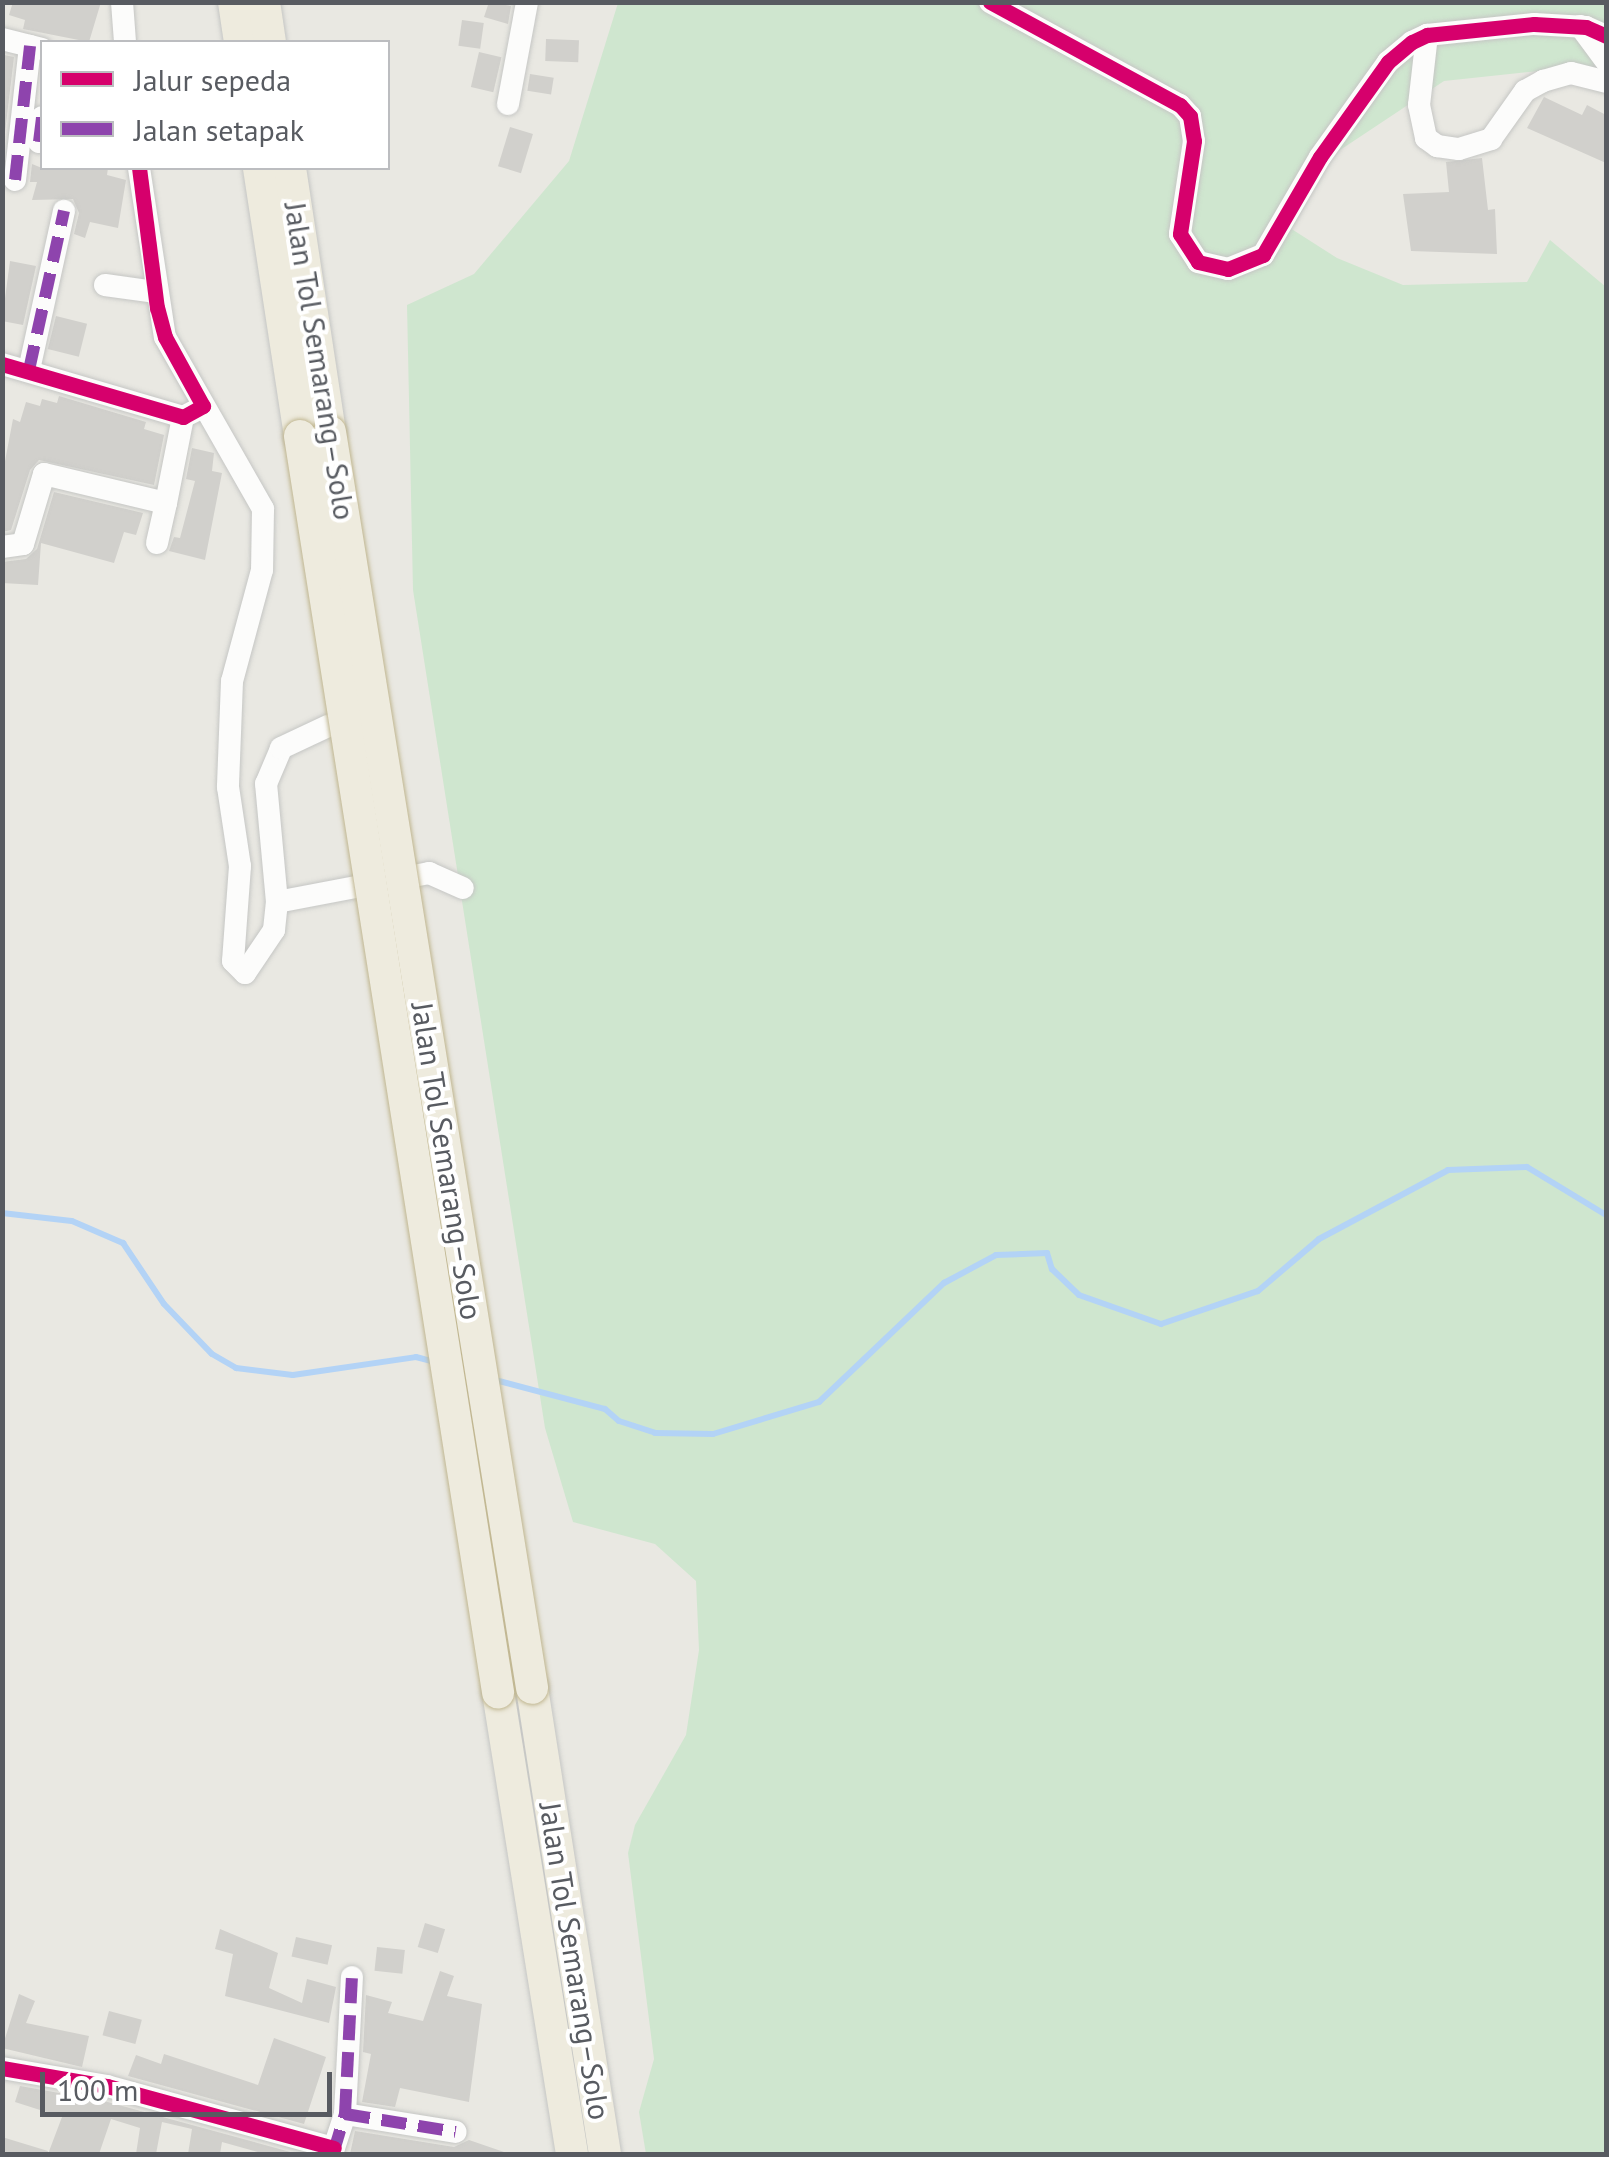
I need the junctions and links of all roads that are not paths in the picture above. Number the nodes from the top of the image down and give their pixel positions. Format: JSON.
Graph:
{"nodes":[{"id":1,"x":122,"y":2,"type":"edge"},
{"id":2,"x":234,"y":2,"type":"edge"},
{"id":3,"x":264,"y":2,"type":"edge"},
{"id":4,"x":527,"y":2,"type":"edge"},
{"id":5,"x":990,"y":2,"type":"edge"},
{"id":6,"x":1580,"y":26,"type":"junction"},
{"id":7,"x":1427,"y":34,"type":"junction"},
{"id":8,"x":1606,"y":36,"type":"edge"},
{"id":9,"x":2,"y":39,"type":"edge"},
{"id":10,"x":125,"y":40,"type":"edge"},
{"id":11,"x":240,"y":40,"type":"edge"},
{"id":12,"x":270,"y":40,"type":"edge"},
{"id":13,"x":36,"y":47,"type":"edge"},
{"id":14,"x":1606,"y":61,"type":"edge"},
{"id":15,"x":1606,"y":82,"type":"edge"},
{"id":16,"x":508,"y":104,"type":"dead end"},
{"id":17,"x":40,"y":134,"type":"edge"},
{"id":18,"x":39,"y":142,"type":"dead end"},
{"id":19,"x":139,"y":170,"type":"edge"},
{"id":20,"x":259,"y":170,"type":"edge"},
{"id":21,"x":290,"y":170,"type":"edge"},
{"id":22,"x":15,"y":180,"type":"dead end"},
{"id":23,"x":64,"y":211,"type":"dead end"},
{"id":24,"x":105,"y":285,"type":"dead end"},
{"id":25,"x":154,"y":292,"type":"junction"},
{"id":26,"x":2,"y":364,"type":"edge"},
{"id":27,"x":29,"y":370,"type":"junction"},
{"id":28,"x":193,"y":412,"type":"junction"},
{"id":29,"x":315,"y":434,"type":"junction"},
{"id":30,"x":166,"y":503,"type":"junction"},
{"id":31,"x":157,"y":543,"type":"dead end"},
{"id":32,"x":2,"y":546,"type":"edge"},
{"id":33,"x":328,"y":726,"type":"dead end"},
{"id":34,"x":463,"y":888,"type":"dead end"},
{"id":35,"x":278,"y":902,"type":"junction"},
{"id":36,"x":352,"y":1976,"type":"dead end"},
{"id":37,"x":2,"y":2068,"type":"edge"},
{"id":38,"x":346,"y":2114,"type":"junction"},
{"id":39,"x":456,"y":2132,"type":"dead end"},
{"id":40,"x":333,"y":2151,"type":"edge"},
{"id":41,"x":572,"y":2154,"type":"edge"},
{"id":42,"x":606,"y":2154,"type":"edge"}],
"edges":[{"from":1,"to":10,"type":"street"},
{"from":2,"to":11,"type":"highway"},
{"from":3,"to":12,"type":"highway"},
{"from":4,"to":16,"type":"street"},
{"from":5,"to":7,"type":"street"},
{"from":6,"to":7,"type":"street"},
{"from":6,"to":8,"type":"street"},
{"from":6,"to":14,"type":"street"},
{"from":7,"to":15,"type":"street"},
{"from":9,"to":13,"type":"street"},
{"from":13,"to":22,"type":"street"},
{"from":17,"to":18,"type":"street"},
{"from":19,"to":25,"type":"street"},
{"from":20,"to":29,"type":"highway","name":"Jalan Tol Semarang–Solo"},
{"from":21,"to":29,"type":"highway","name":"Jalan Tol Semarang–Solo"},
{"from":23,"to":27,"type":"street"},
{"from":24,"to":25,"type":"street"},
{"from":25,"to":28,"type":"street"},
{"from":26,"to":27,"type":"street"},
{"from":27,"to":28,"type":"street"},
{"from":28,"to":30,"type":"street"},
{"from":28,"to":35,"type":"street"},
{"from":29,"to":41,"type":"highway","name":"Jalan Tol Semarang–Solo","bridge":true},
{"from":29,"to":42,"type":"highway","name":"Jalan Tol Semarang–Solo","bridge":true},
{"from":30,"to":31,"type":"street"},
{"from":30,"to":32,"type":"street"},
{"from":33,"to":35,"type":"street"},
{"from":34,"to":35,"type":"street"},
{"from":36,"to":38,"type":"street"},
{"from":37,"to":40,"type":"street"},
{"from":38,"to":39,"type":"street"},
{"from":38,"to":40,"type":"street"}]}
